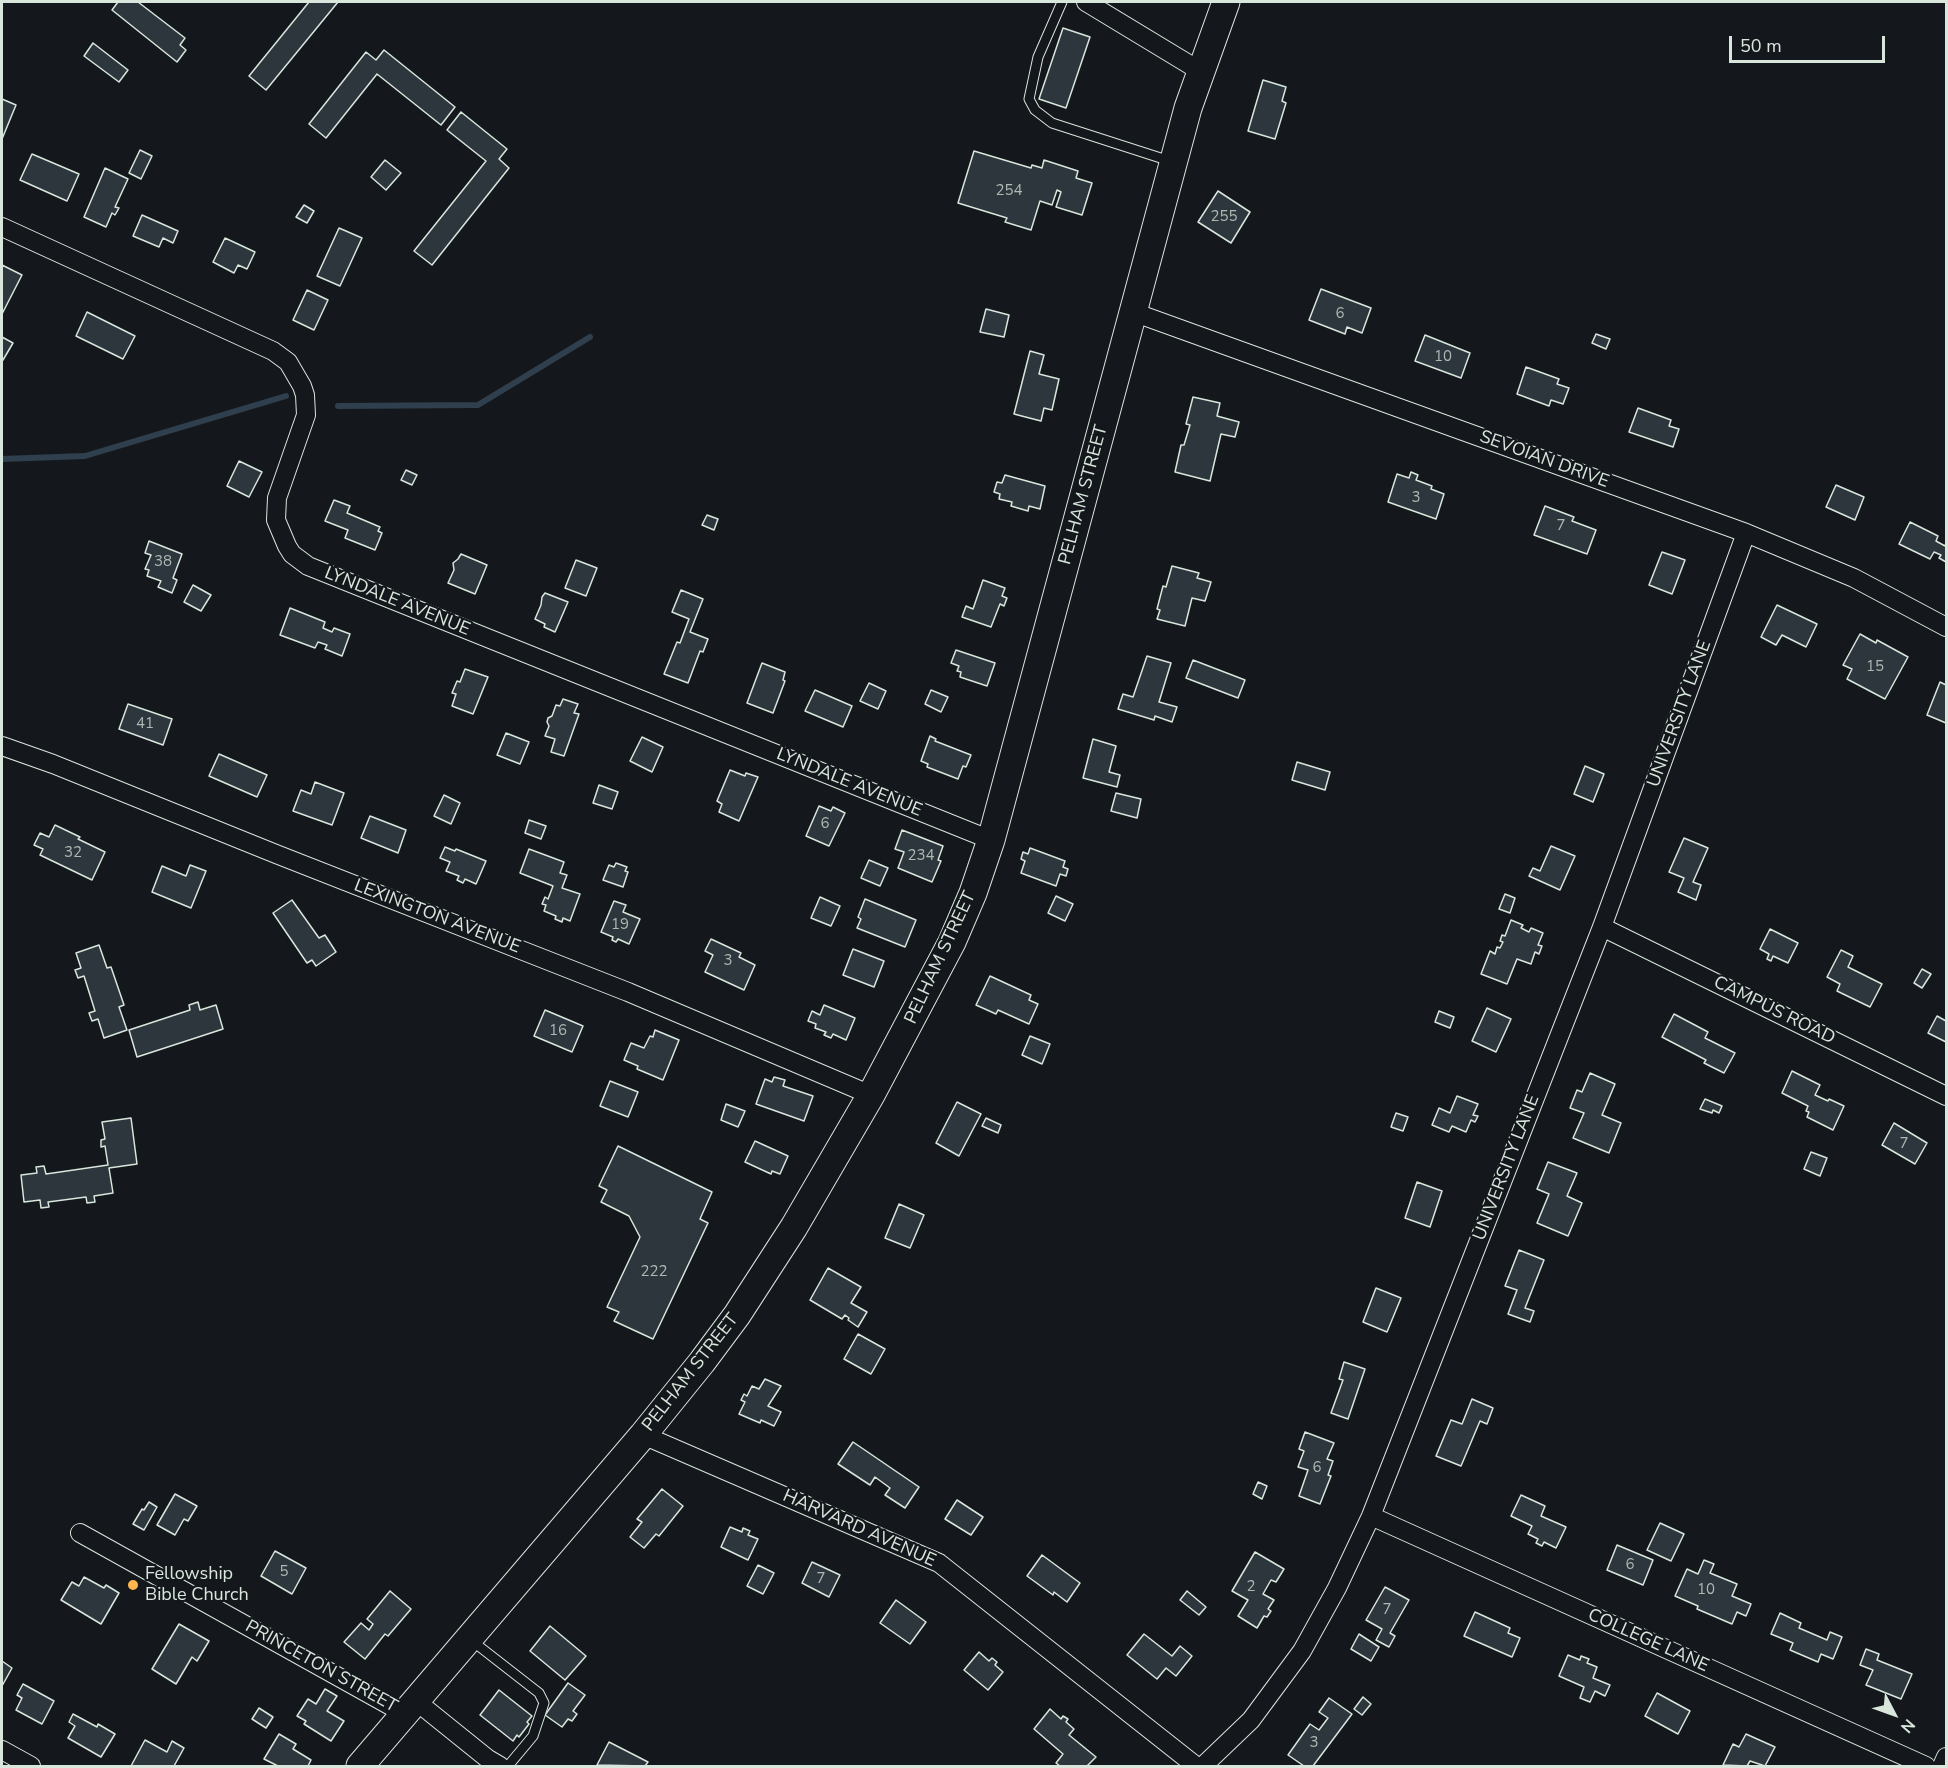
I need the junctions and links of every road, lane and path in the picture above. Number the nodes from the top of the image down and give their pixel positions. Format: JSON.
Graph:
{"nodes":[{"id":1,"x":1062,"y":2,"type":"edge"},
{"id":2,"x":1086,"y":2,"type":"edge"},
{"id":3,"x":1226,"y":2,"type":"edge"},
{"id":4,"x":1200,"y":71,"type":"junction"},
{"id":5,"x":1173,"y":162,"type":"junction"},
{"id":6,"x":2,"y":227,"type":"edge"},
{"id":7,"x":1133,"y":312,"type":"junction"},
{"id":8,"x":1746,"y":533,"type":"junction"},
{"id":9,"x":1947,"y":627,"type":"edge"},
{"id":10,"x":2,"y":746,"type":"edge"},
{"id":11,"x":991,"y":840,"type":"junction"},
{"id":12,"x":1602,"y":927,"type":"junction"},
{"id":13,"x":871,"y":1095,"type":"junction"},
{"id":14,"x":1947,"y":1096,"type":"edge"},
{"id":15,"x":643,"y":1435,"type":"junction"},
{"id":16,"x":1371,"y":1516,"type":"junction"},
{"id":17,"x":80,"y":1533,"type":"dead end"},
{"id":18,"x":469,"y":1639,"type":"junction"},
{"id":19,"x":411,"y":1707,"type":"junction"},
{"id":20,"x":2,"y":1750,"type":"edge"},
{"id":21,"x":1947,"y":1757,"type":"edge"},
{"id":22,"x":31,"y":1767,"type":"edge"},
{"id":23,"x":360,"y":1767,"type":"edge"},
{"id":24,"x":500,"y":1767,"type":"edge"},
{"id":25,"x":508,"y":1767,"type":"edge"},
{"id":26,"x":1196,"y":1767,"type":"edge"},
{"id":27,"x":1203,"y":1767,"type":"edge"},
{"id":28,"x":1926,"y":1767,"type":"edge"},
{"id":29,"x":1942,"y":1767,"type":"edge"}],
"edges":[{"from":1,"to":5,"type":"lane"},
{"from":2,"to":4,"type":"street"},
{"from":3,"to":4,"type":"street","name":"PELHAM STREET"},
{"from":4,"to":5,"type":"street","name":"PELHAM STREET"},
{"from":5,"to":7,"type":"street","name":"PELHAM STREET"},
{"from":6,"to":11,"type":"street","name":"LYNDALE AVENUE"},
{"from":7,"to":8,"type":"street","name":"SEVOIAN DRIVE"},
{"from":7,"to":11,"type":"street","name":"PELHAM STREET"},
{"from":8,"to":9,"type":"street","name":"SEVOIAN DRIVE"},
{"from":8,"to":12,"type":"street","name":"UNIVERSITY LANE"},
{"from":10,"to":13,"type":"street","name":"LEXINGTON AVENUE"},
{"from":11,"to":13,"type":"street","name":"PELHAM STREET"},
{"from":12,"to":14,"type":"street","name":"CAMPUS ROAD"},
{"from":12,"to":16,"type":"street","name":"UNIVERSITY LANE"},
{"from":13,"to":15,"type":"street","name":"PELHAM STREET"},
{"from":15,"to":18,"type":"street","name":"PELHAM STREET"},
{"from":15,"to":26,"type":"street","name":"HARVARD AVENUE"},
{"from":16,"to":27,"type":"street","name":"UNIVERSITY LANE"},
{"from":16,"to":28,"type":"street","name":"COLLEGE LANE"},
{"from":17,"to":19,"type":"street","name":"PRINCETON STREET"},
{"from":18,"to":19,"type":"street","name":"PELHAM STREET"},
{"from":18,"to":25,"type":"lane"},
{"from":19,"to":23,"type":"street","name":"PELHAM STREET"},
{"from":19,"to":24,"type":"street","name":"PRINCETON STREET"},
{"from":20,"to":22,"type":"street"},
{"from":21,"to":29,"type":"street"}]}
